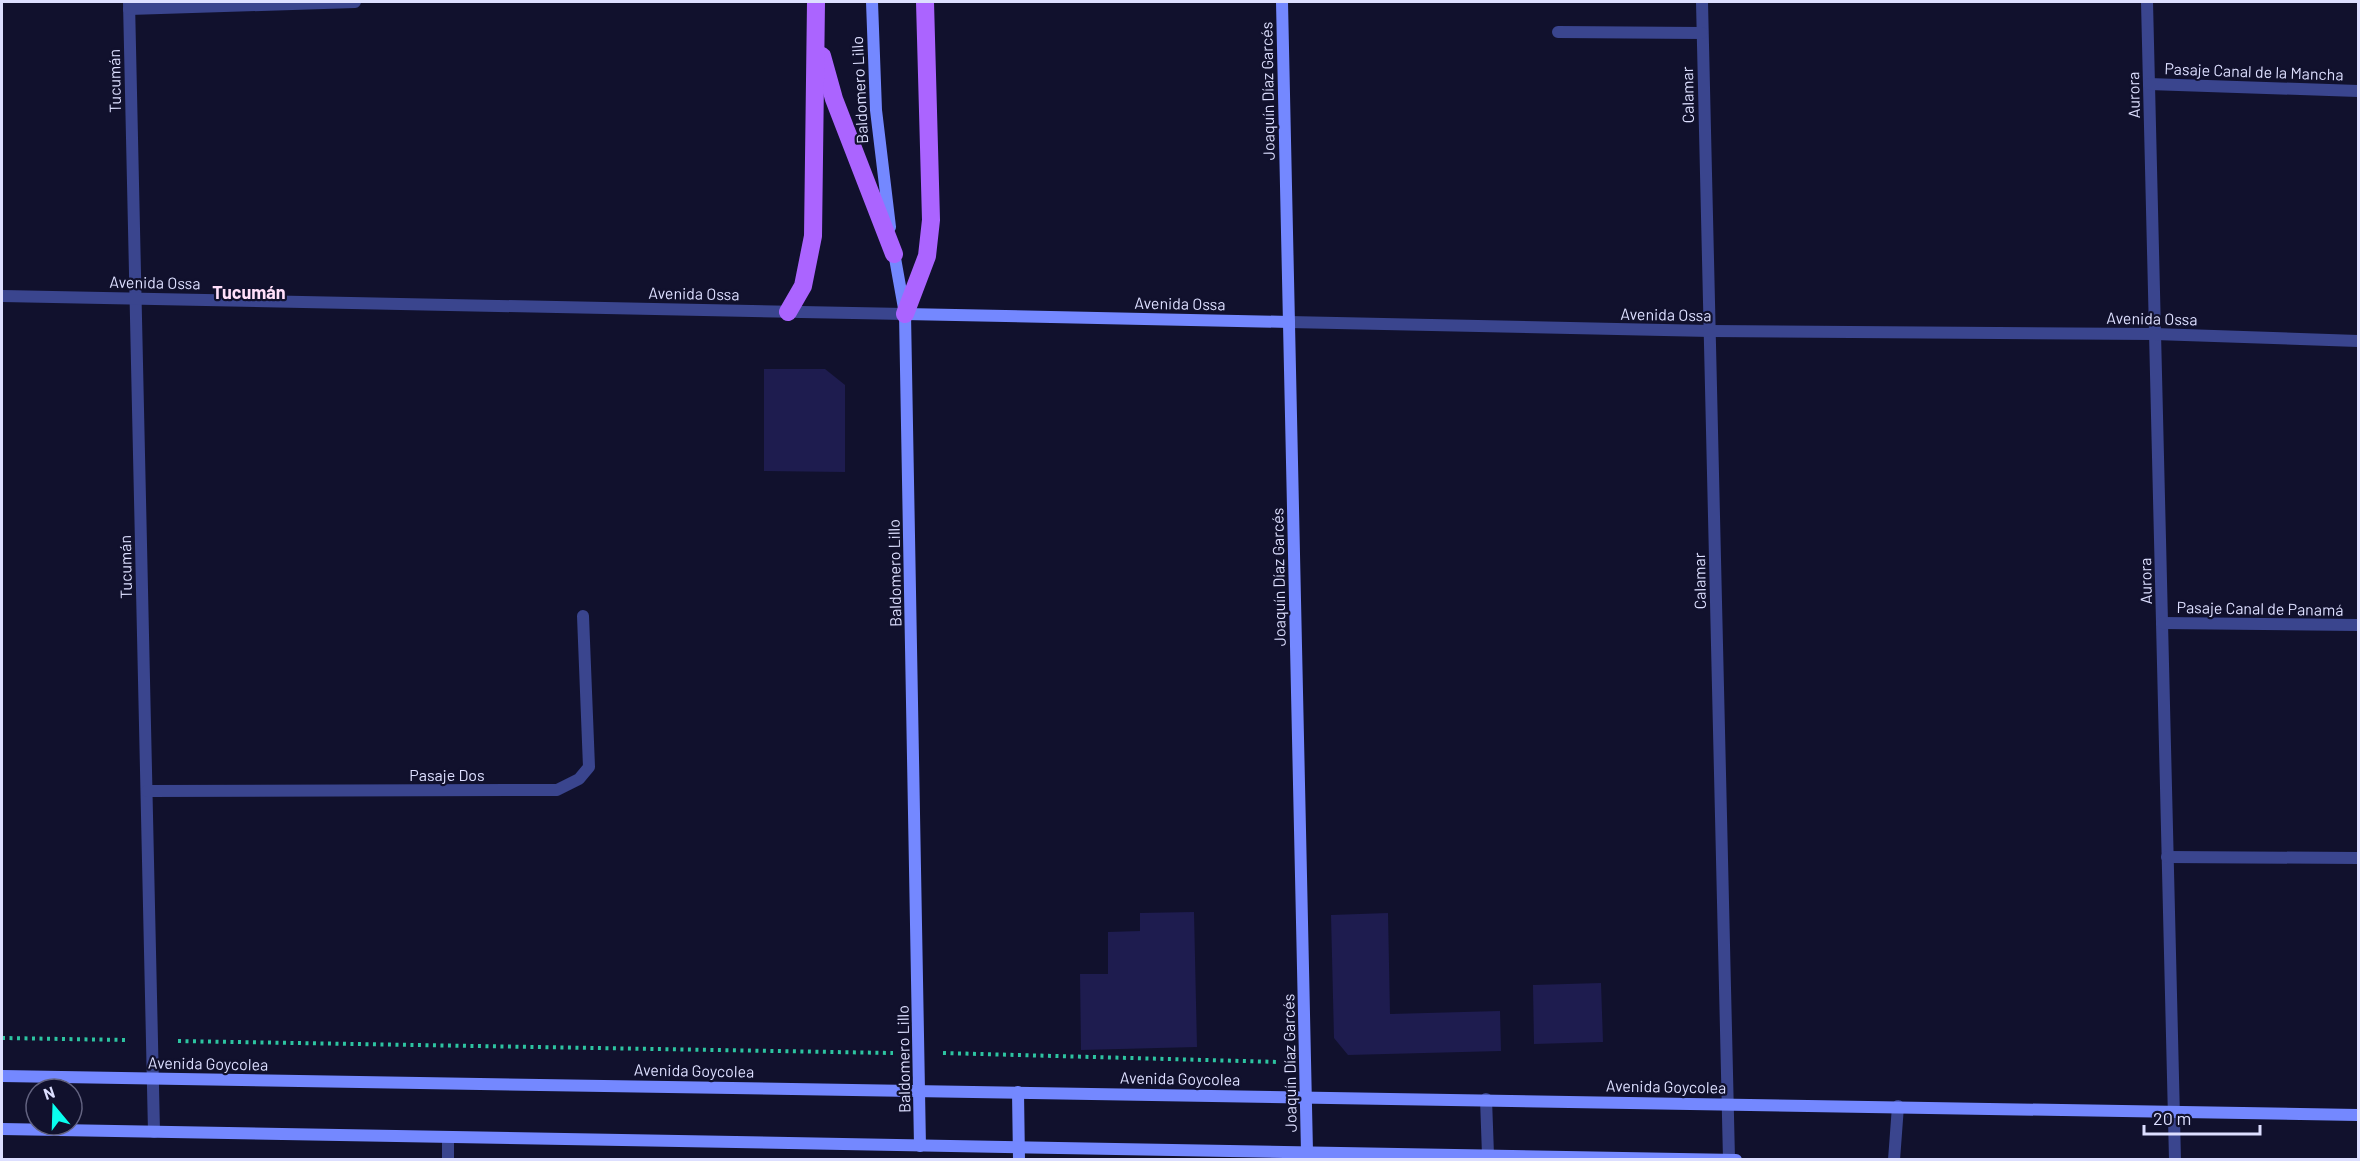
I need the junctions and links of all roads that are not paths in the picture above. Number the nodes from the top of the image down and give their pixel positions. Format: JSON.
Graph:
{"nodes":[{"id":1,"x":355,"y":2,"type":"edge"},
{"id":2,"x":872,"y":2,"type":"edge"},
{"id":3,"x":925,"y":2,"type":"edge"},
{"id":4,"x":1282,"y":2,"type":"edge"},
{"id":5,"x":1702,"y":2,"type":"edge"},
{"id":6,"x":2147,"y":2,"type":"edge"},
{"id":7,"x":129,"y":5,"type":"edge"},
{"id":8,"x":816,"y":7,"type":"edge"},
{"id":9,"x":1558,"y":32,"type":"dead end"},
{"id":10,"x":1702,"y":33,"type":"junction"},
{"id":11,"x":2149,"y":84,"type":"junction"},
{"id":12,"x":2358,"y":91,"type":"edge"},
{"id":13,"x":894,"y":254,"type":"junction"},
{"id":14,"x":2,"y":296,"type":"edge"},
{"id":15,"x":136,"y":298,"type":"junction"},
{"id":16,"x":788,"y":312,"type":"junction"},
{"id":17,"x":905,"y":314,"type":"junction"},
{"id":18,"x":1289,"y":322,"type":"junction"},
{"id":19,"x":1710,"y":331,"type":"junction"},
{"id":20,"x":2155,"y":334,"type":"junction"},
{"id":21,"x":2358,"y":341,"type":"edge"},
{"id":22,"x":583,"y":616,"type":"dead end"},
{"id":23,"x":2162,"y":623,"type":"junction"},
{"id":24,"x":2358,"y":625,"type":"edge"},
{"id":25,"x":147,"y":791,"type":"junction"},
{"id":26,"x":2167,"y":857,"type":"junction"},
{"id":27,"x":2358,"y":858,"type":"edge"},
{"id":28,"x":2,"y":1076,"type":"edge"},
{"id":29,"x":153,"y":1078,"type":"junction"},
{"id":30,"x":920,"y":1090,"type":"junction"},
{"id":31,"x":1018,"y":1092,"type":"junction"},
{"id":32,"x":1306,"y":1097,"type":"junction"},
{"id":33,"x":1486,"y":1100,"type":"junction"},
{"id":34,"x":1727,"y":1103,"type":"junction"},
{"id":35,"x":1898,"y":1106,"type":"junction"},
{"id":36,"x":2173,"y":1112,"type":"junction"},
{"id":37,"x":2358,"y":1115,"type":"edge"},
{"id":38,"x":2,"y":1129,"type":"edge"},
{"id":39,"x":154,"y":1132,"type":"junction"},
{"id":40,"x":448,"y":1137,"type":"junction"},
{"id":41,"x":920,"y":1146,"type":"junction"},
{"id":42,"x":1307,"y":1152,"type":"junction"},
{"id":43,"x":1019,"y":1153,"type":"edge"},
{"id":44,"x":1488,"y":1157,"type":"edge"},
{"id":45,"x":1729,"y":1159,"type":"edge"},
{"id":46,"x":448,"y":1160,"type":"edge"},
{"id":47,"x":1736,"y":1160,"type":"edge"},
{"id":48,"x":1894,"y":1160,"type":"edge"},
{"id":49,"x":2175,"y":1160,"type":"edge"}],
"edges":[{"from":1,"to":7,"type":"street"},
{"from":2,"to":13,"type":"street","name":"Baldomero Lillo"},
{"from":3,"to":17,"type":"main road"},
{"from":4,"to":18,"type":"street","name":"Joaquín Díaz Garcés"},
{"from":5,"to":10,"type":"street","name":"Calamar"},
{"from":6,"to":11,"type":"street","name":"Aurora"},
{"from":7,"to":15,"type":"street","name":"Tucumán"},
{"from":8,"to":13,"type":"main road"},
{"from":8,"to":16,"type":"main road"},
{"from":9,"to":10,"type":"street"},
{"from":10,"to":19,"type":"street","name":"Calamar"},
{"from":11,"to":12,"type":"street","name":"Pasaje Canal de la Mancha"},
{"from":11,"to":20,"type":"street","name":"Aurora"},
{"from":13,"to":17,"type":"street","name":"Baldomero Lillo"},
{"from":14,"to":15,"type":"street","name":"Avenida Ossa"},
{"from":15,"to":16,"type":"street","name":"Avenida Ossa"},
{"from":15,"to":25,"type":"street","name":"Tucumán"},
{"from":16,"to":17,"type":"street","name":"Avenida Ossa"},
{"from":17,"to":18,"type":"street","name":"Avenida Ossa"},
{"from":17,"to":30,"type":"street","name":"Baldomero Lillo"},
{"from":18,"to":19,"type":"street","name":"Avenida Ossa"},
{"from":18,"to":32,"type":"street","name":"Joaquín Díaz Garcés"},
{"from":19,"to":20,"type":"street","name":"Avenida Ossa"},
{"from":19,"to":34,"type":"street","name":"Calamar"},
{"from":20,"to":21,"type":"street","name":"Avenida Ossa"},
{"from":20,"to":23,"type":"street","name":"Aurora"},
{"from":22,"to":25,"type":"street","name":"Pasaje Dos"},
{"from":23,"to":24,"type":"street","name":"Pasaje Canal de Panamá"},
{"from":23,"to":26,"type":"street","name":"Aurora"},
{"from":25,"to":29,"type":"street","name":"Tucumán"},
{"from":26,"to":27,"type":"street"},
{"from":26,"to":36,"type":"street","name":"Aurora"},
{"from":28,"to":29,"type":"street","name":"Avenida Goycolea"},
{"from":29,"to":30,"type":"street","name":"Avenida Goycolea"},
{"from":29,"to":39,"type":"street","name":"Tucumán"},
{"from":30,"to":31,"type":"street","name":"Avenida Goycolea"},
{"from":30,"to":41,"type":"street","name":"Baldomero Lillo"},
{"from":31,"to":32,"type":"street","name":"Avenida Goycolea"},
{"from":31,"to":43,"type":"street"},
{"from":32,"to":33,"type":"street","name":"Avenida Goycolea"},
{"from":32,"to":42,"type":"street","name":"Joaquín Díaz Garcés"},
{"from":33,"to":34,"type":"street","name":"Avenida Goycolea"},
{"from":33,"to":44,"type":"street"},
{"from":34,"to":35,"type":"street","name":"Avenida Goycolea"},
{"from":34,"to":45,"type":"street","name":"Calamar"},
{"from":35,"to":36,"type":"street","name":"Avenida Goycolea"},
{"from":35,"to":48,"type":"street"},
{"from":36,"to":37,"type":"street","name":"Avenida Goycolea"},
{"from":36,"to":49,"type":"street","name":"Aurora"},
{"from":38,"to":39,"type":"street"},
{"from":39,"to":40,"type":"street"},
{"from":40,"to":41,"type":"street"},
{"from":40,"to":46,"type":"street"},
{"from":41,"to":43,"type":"street"},
{"from":42,"to":43,"type":"street"},
{"from":42,"to":44,"type":"street"},
{"from":44,"to":45,"type":"street"},
{"from":45,"to":47,"type":"street"}]}
